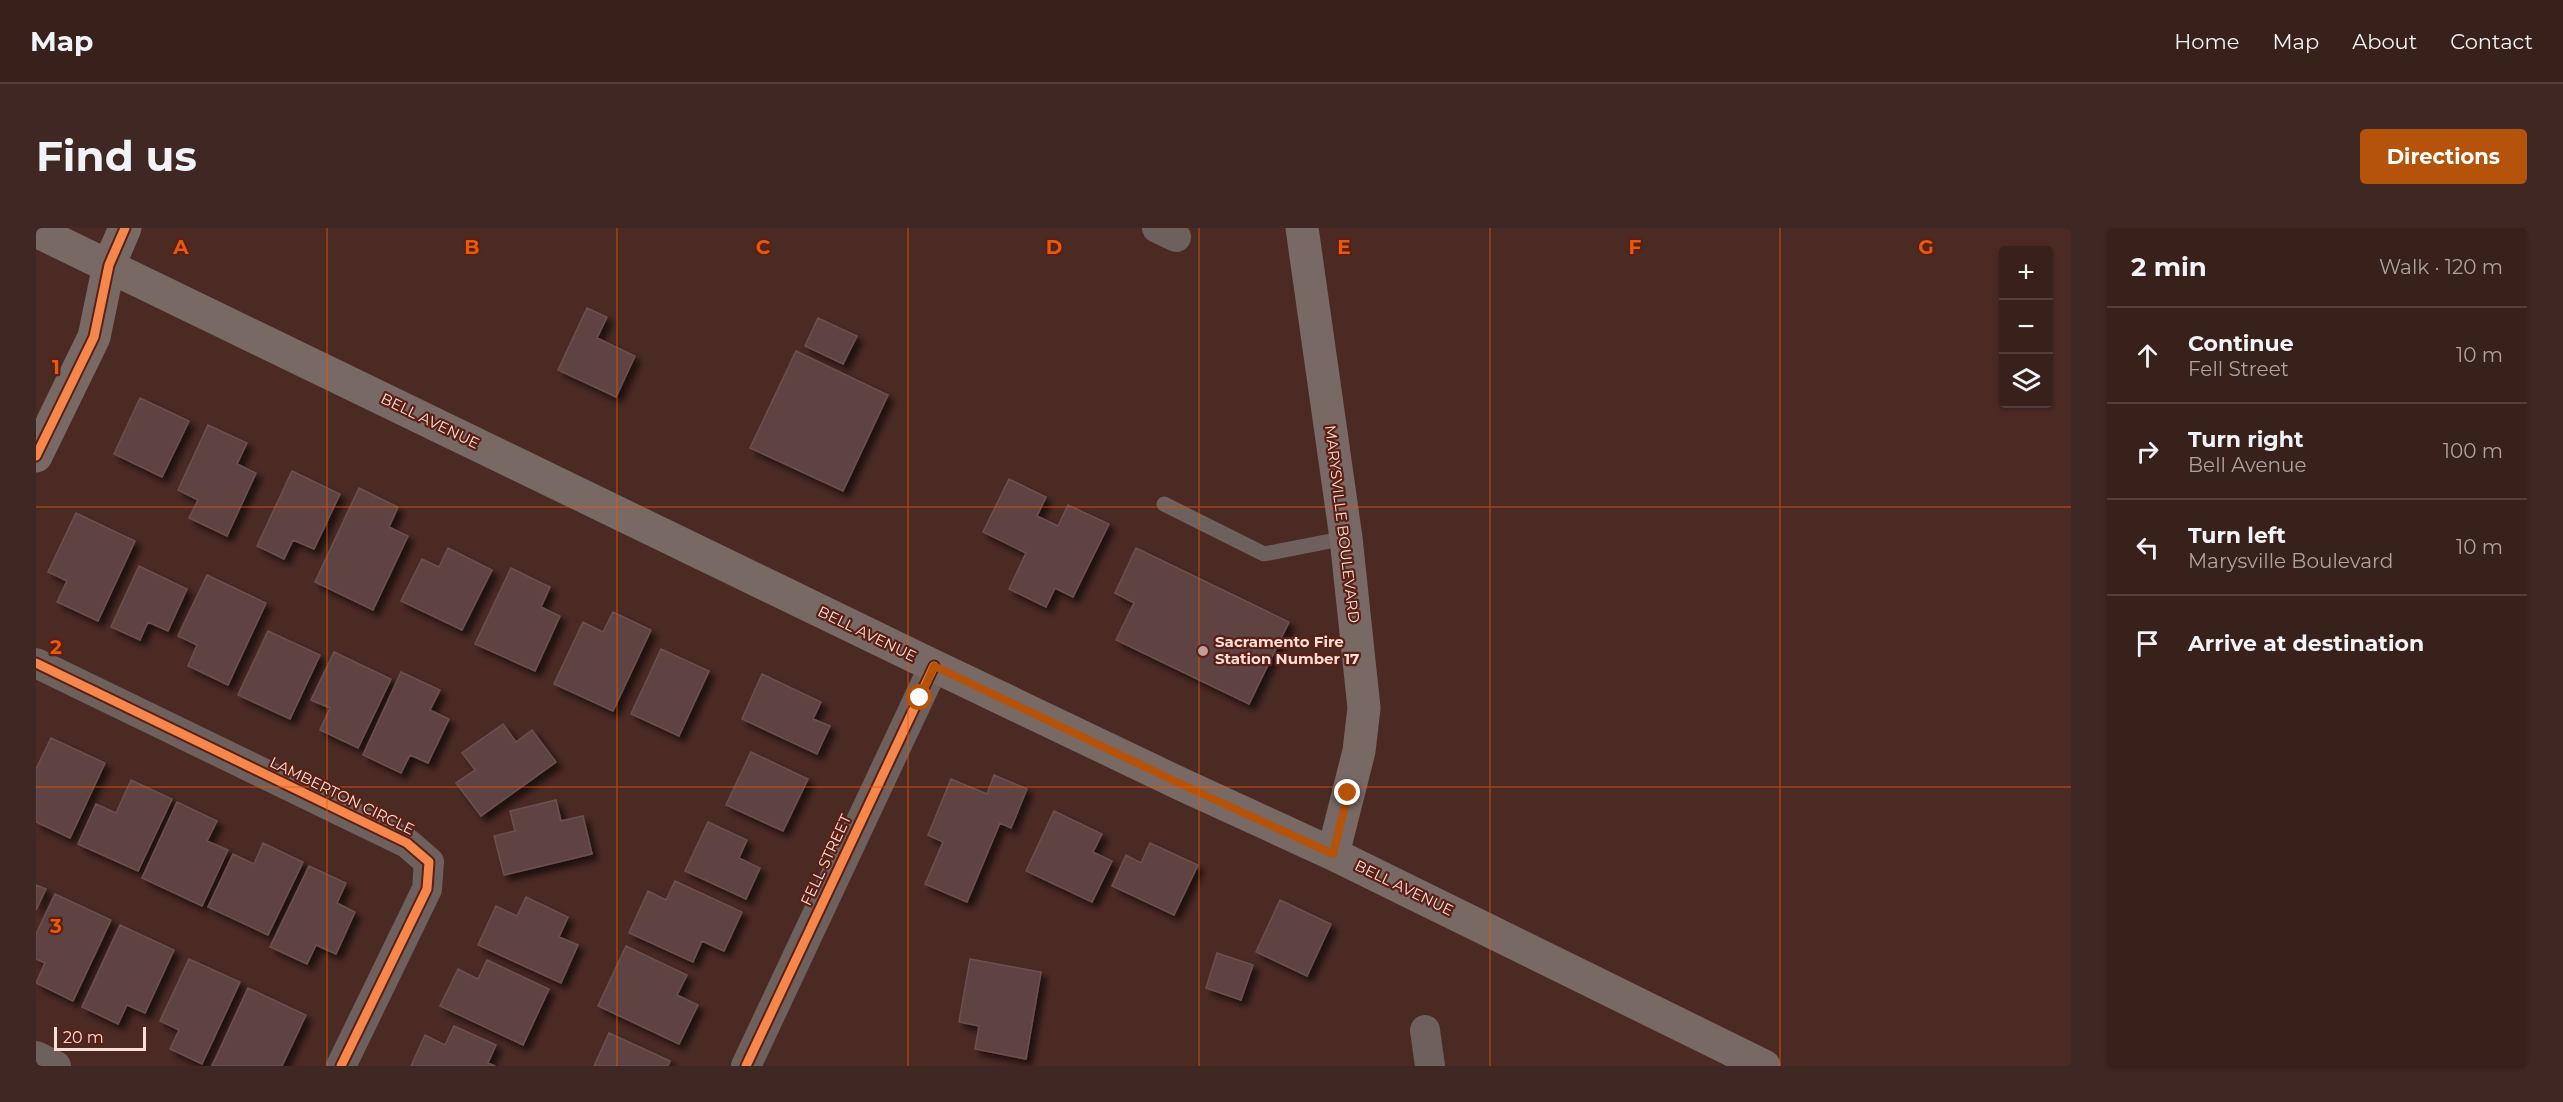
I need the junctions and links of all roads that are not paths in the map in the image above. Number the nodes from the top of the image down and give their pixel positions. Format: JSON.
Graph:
{"nodes":[{"id":1,"x":125,"y":228,"type":"edge"},
{"id":2,"x":1302,"y":228,"type":"edge"},
{"id":3,"x":36,"y":231,"type":"edge"},
{"id":4,"x":109,"y":265,"type":"junction"},
{"id":5,"x":36,"y":456,"type":"edge"},
{"id":6,"x":1164,"y":504,"type":"dead end"},
{"id":7,"x":1346,"y":538,"type":"junction"},
{"id":8,"x":36,"y":663,"type":"edge"},
{"id":9,"x":934,"y":666,"type":"junction"},
{"id":10,"x":1333,"y":854,"type":"junction"},
{"id":11,"x":1425,"y":1030,"type":"dead end"},
{"id":12,"x":36,"y":1056,"type":"edge"},
{"id":13,"x":56,"y":1066,"type":"edge"},
{"id":14,"x":341,"y":1066,"type":"edge"},
{"id":15,"x":746,"y":1066,"type":"edge"},
{"id":16,"x":1430,"y":1066,"type":"edge"},
{"id":17,"x":1764,"y":1066,"type":"edge"}],
"edges":[{"from":1,"to":4,"type":"main road"},
{"from":2,"to":7,"type":"main road","name":"MARYSVILLE BOULEVARD"},
{"from":3,"to":4,"type":"main road","name":"BELL AVENUE"},
{"from":4,"to":5,"type":"main road"},
{"from":4,"to":9,"type":"main road","name":"BELL AVENUE"},
{"from":6,"to":7,"type":"lane"},
{"from":7,"to":10,"type":"main road","name":"MARYSVILLE BOULEVARD"},
{"from":8,"to":14,"type":"street","name":"LAMBERTON CIRCLE"},
{"from":9,"to":10,"type":"main road","name":"BELL AVENUE"},
{"from":9,"to":15,"type":"street","name":"FELL STREET"},
{"from":10,"to":17,"type":"main road","name":"BELL AVENUE"},
{"from":11,"to":16,"type":"street"},
{"from":12,"to":13,"type":"street"}]}
